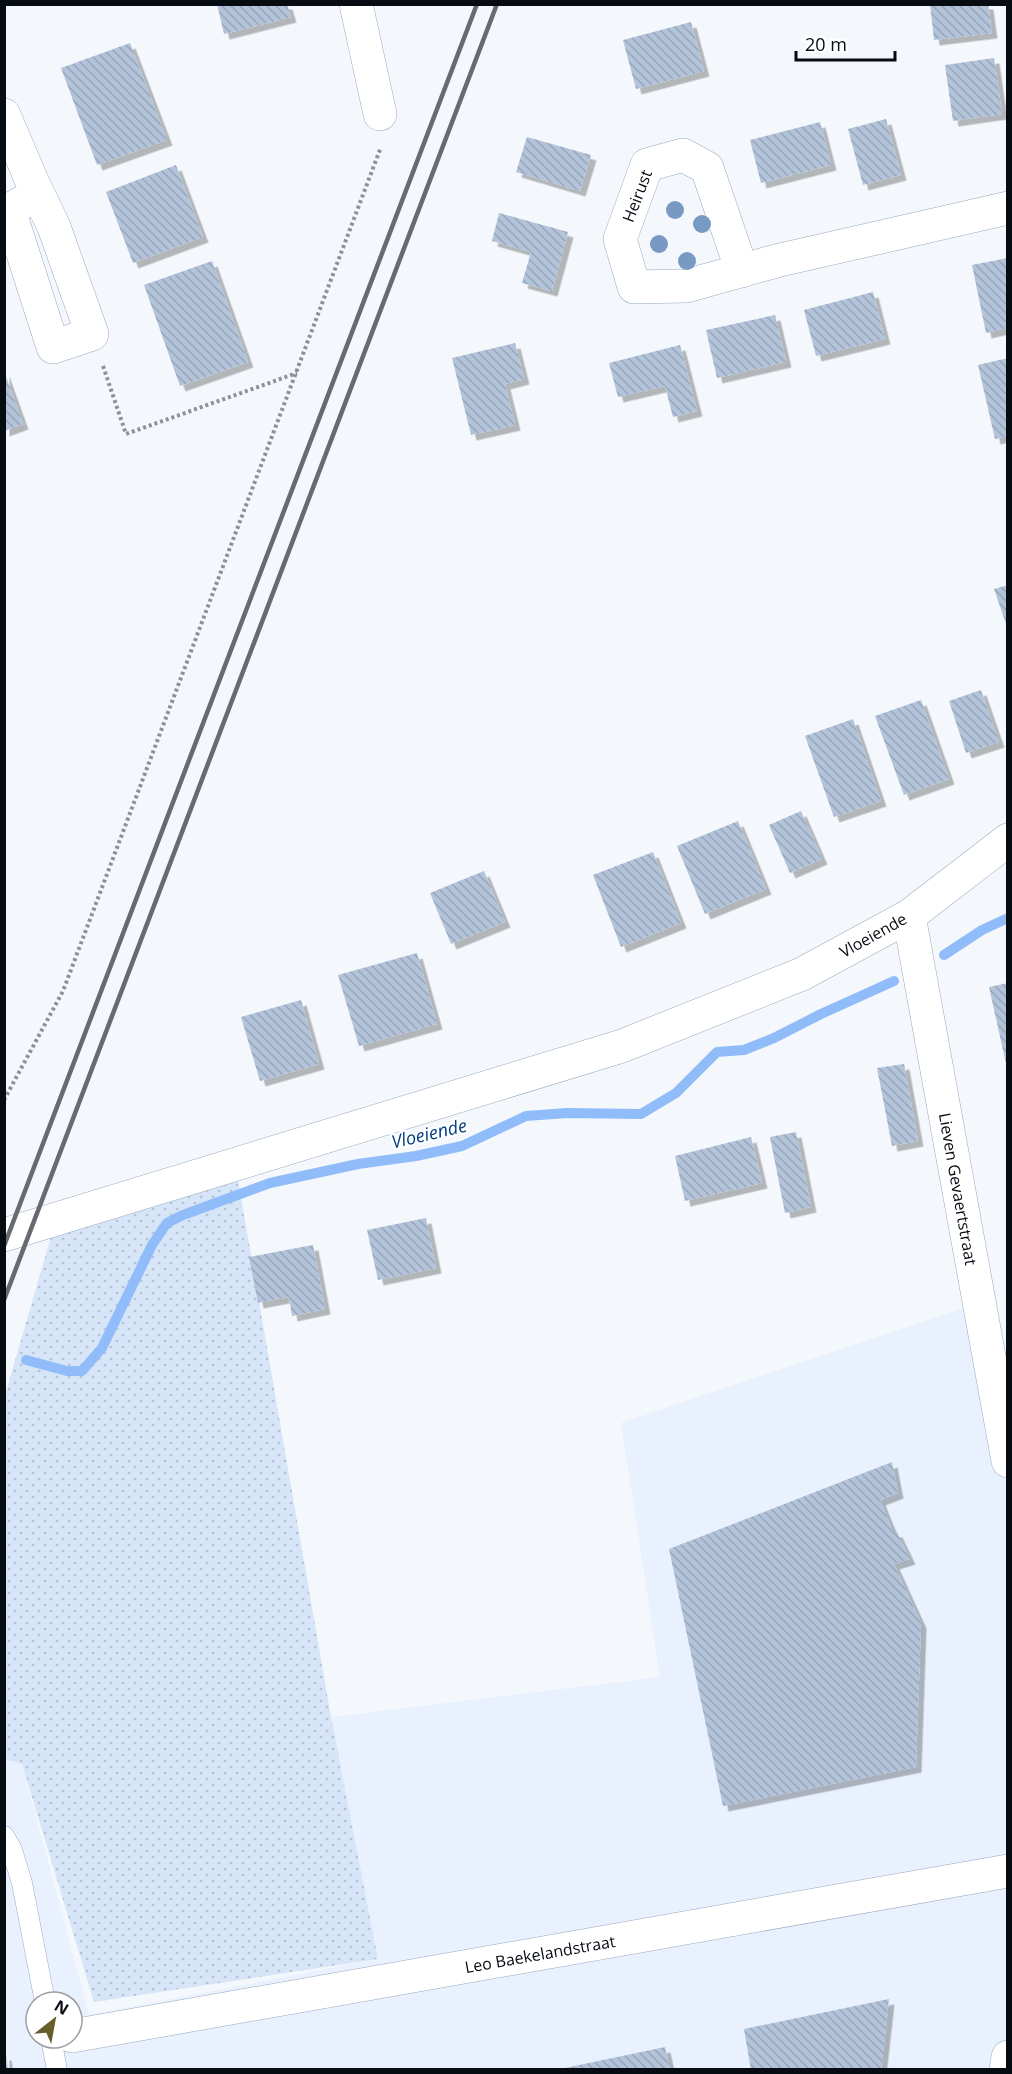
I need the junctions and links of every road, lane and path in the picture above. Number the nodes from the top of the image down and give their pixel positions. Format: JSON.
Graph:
{"nodes":[{"id":1,"x":356,"y":4,"type":"edge"},
{"id":2,"x":380,"y":114,"type":"joint"},
{"id":3,"x":4,"y":116,"type":"edge"},
{"id":4,"x":1008,"y":208,"type":"edge"},
{"id":5,"x":742,"y":271,"type":"dead end"},
{"id":6,"x":92,"y":334,"type":"joint"},
{"id":7,"x":297,"y":373,"type":"junction"},
{"id":8,"x":1008,"y":840,"type":"edge"},
{"id":9,"x":909,"y":916,"type":"junction"},
{"id":10,"x":4,"y":1100,"type":"edge"},
{"id":11,"x":4,"y":1235,"type":"edge"},
{"id":12,"x":1008,"y":1461,"type":"edge"},
{"id":13,"x":4,"y":1836,"type":"edge"},
{"id":14,"x":1008,"y":1871,"type":"edge"},
{"id":15,"x":43,"y":1990,"type":"edge"},
{"id":16,"x":84,"y":2039,"type":"edge"},
{"id":17,"x":1008,"y":2057,"type":"edge"},
{"id":18,"x":1006,"y":2070,"type":"edge"}],
"edges":[{"from":1,"to":2,"type":"street"},
{"from":2,"to":7,"type":"path"},
{"from":3,"to":6,"type":"street"},
{"from":4,"to":5,"type":"street"},
{"from":6,"to":7,"type":"path"},
{"from":7,"to":10,"type":"path"},
{"from":8,"to":9,"type":"street","name":"Vloeiende"},
{"from":9,"to":11,"type":"street","name":"Vloeiende"},
{"from":9,"to":12,"type":"street","name":"Lieven Gevaertstraat"},
{"from":13,"to":15,"type":"lane"},
{"from":14,"to":16,"type":"street","name":"Leo Baekelandstraat"},
{"from":17,"to":18,"type":"street"}]}
